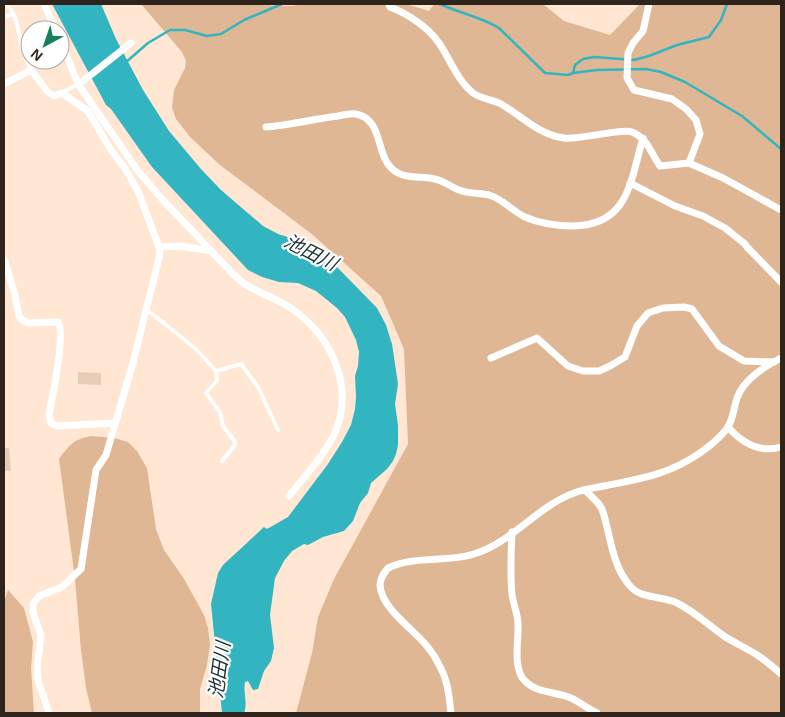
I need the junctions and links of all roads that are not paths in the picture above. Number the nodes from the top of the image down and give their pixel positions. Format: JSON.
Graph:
{"nodes":[{"id":1,"x":6,"y":4,"type":"edge"},
{"id":2,"x":44,"y":4,"type":"edge"},
{"id":3,"x":389,"y":4,"type":"edge"},
{"id":4,"x":649,"y":4,"type":"edge"},
{"id":5,"x":13,"y":14,"type":"junction"},
{"id":6,"x":4,"y":17,"type":"edge"},
{"id":7,"x":51,"y":20,"type":"edge"},
{"id":8,"x":20,"y":38,"type":"edge"},
{"id":9,"x":131,"y":43,"type":"dead end"},
{"id":10,"x":70,"y":62,"type":"edge"},
{"id":11,"x":31,"y":70,"type":"joint"},
{"id":12,"x":80,"y":83,"type":"junction"},
{"id":13,"x":4,"y":84,"type":"edge"},
{"id":14,"x":62,"y":93,"type":"junction"},
{"id":15,"x":266,"y":127,"type":"dead end"},
{"id":16,"x":643,"y":138,"type":"junction"},
{"id":17,"x":689,"y":163,"type":"junction"},
{"id":18,"x":630,"y":183,"type":"junction"},
{"id":19,"x":781,"y":210,"type":"edge"},
{"id":20,"x":160,"y":247,"type":"junction"},
{"id":21,"x":211,"y":252,"type":"junction"},
{"id":22,"x":4,"y":259,"type":"edge"},
{"id":23,"x":781,"y":282,"type":"edge"},
{"id":24,"x":146,"y":309,"type":"junction"},
{"id":25,"x":491,"y":358,"type":"dead end"},
{"id":26,"x":778,"y":360,"type":"edge"},
{"id":27,"x":216,"y":371,"type":"junction"},
{"id":28,"x":115,"y":423,"type":"junction"},
{"id":29,"x":728,"y":427,"type":"junction"},
{"id":30,"x":278,"y":430,"type":"dead end"},
{"id":31,"x":781,"y":447,"type":"edge"},
{"id":32,"x":222,"y":461,"type":"dead end"},
{"id":33,"x":586,"y":490,"type":"junction"},
{"id":34,"x":289,"y":496,"type":"dead end"},
{"id":35,"x":512,"y":532,"type":"junction"},
{"id":36,"x":781,"y":674,"type":"edge"},
{"id":37,"x":49,"y":713,"type":"edge"},
{"id":38,"x":451,"y":713,"type":"edge"},
{"id":39,"x":597,"y":713,"type":"edge"}],
"edges":[{"from":1,"to":5,"type":"lane"},
{"from":2,"to":7,"type":"street"},
{"from":3,"to":16,"type":"street"},
{"from":4,"to":17,"type":"street"},
{"from":5,"to":6,"type":"lane"},
{"from":5,"to":8,"type":"lane"},
{"from":9,"to":12,"type":"street"},
{"from":10,"to":12,"type":"street"},
{"from":11,"to":13,"type":"street"},
{"from":11,"to":14,"type":"street"},
{"from":12,"to":14,"type":"lane"},
{"from":12,"to":21,"type":"street"},
{"from":14,"to":20,"type":"street"},
{"from":15,"to":18,"type":"street"},
{"from":16,"to":17,"type":"street"},
{"from":16,"to":18,"type":"street"},
{"from":17,"to":19,"type":"street"},
{"from":18,"to":23,"type":"street"},
{"from":20,"to":21,"type":"street"},
{"from":20,"to":24,"type":"street"},
{"from":21,"to":34,"type":"street"},
{"from":22,"to":28,"type":"street"},
{"from":24,"to":27,"type":"lane"},
{"from":24,"to":28,"type":"street"},
{"from":25,"to":26,"type":"street"},
{"from":26,"to":29,"type":"street"},
{"from":27,"to":30,"type":"lane"},
{"from":27,"to":32,"type":"lane"},
{"from":28,"to":37,"type":"street"},
{"from":29,"to":31,"type":"street"},
{"from":29,"to":33,"type":"street"},
{"from":33,"to":35,"type":"street"},
{"from":33,"to":36,"type":"street"},
{"from":35,"to":38,"type":"street"},
{"from":35,"to":39,"type":"street"}]}
